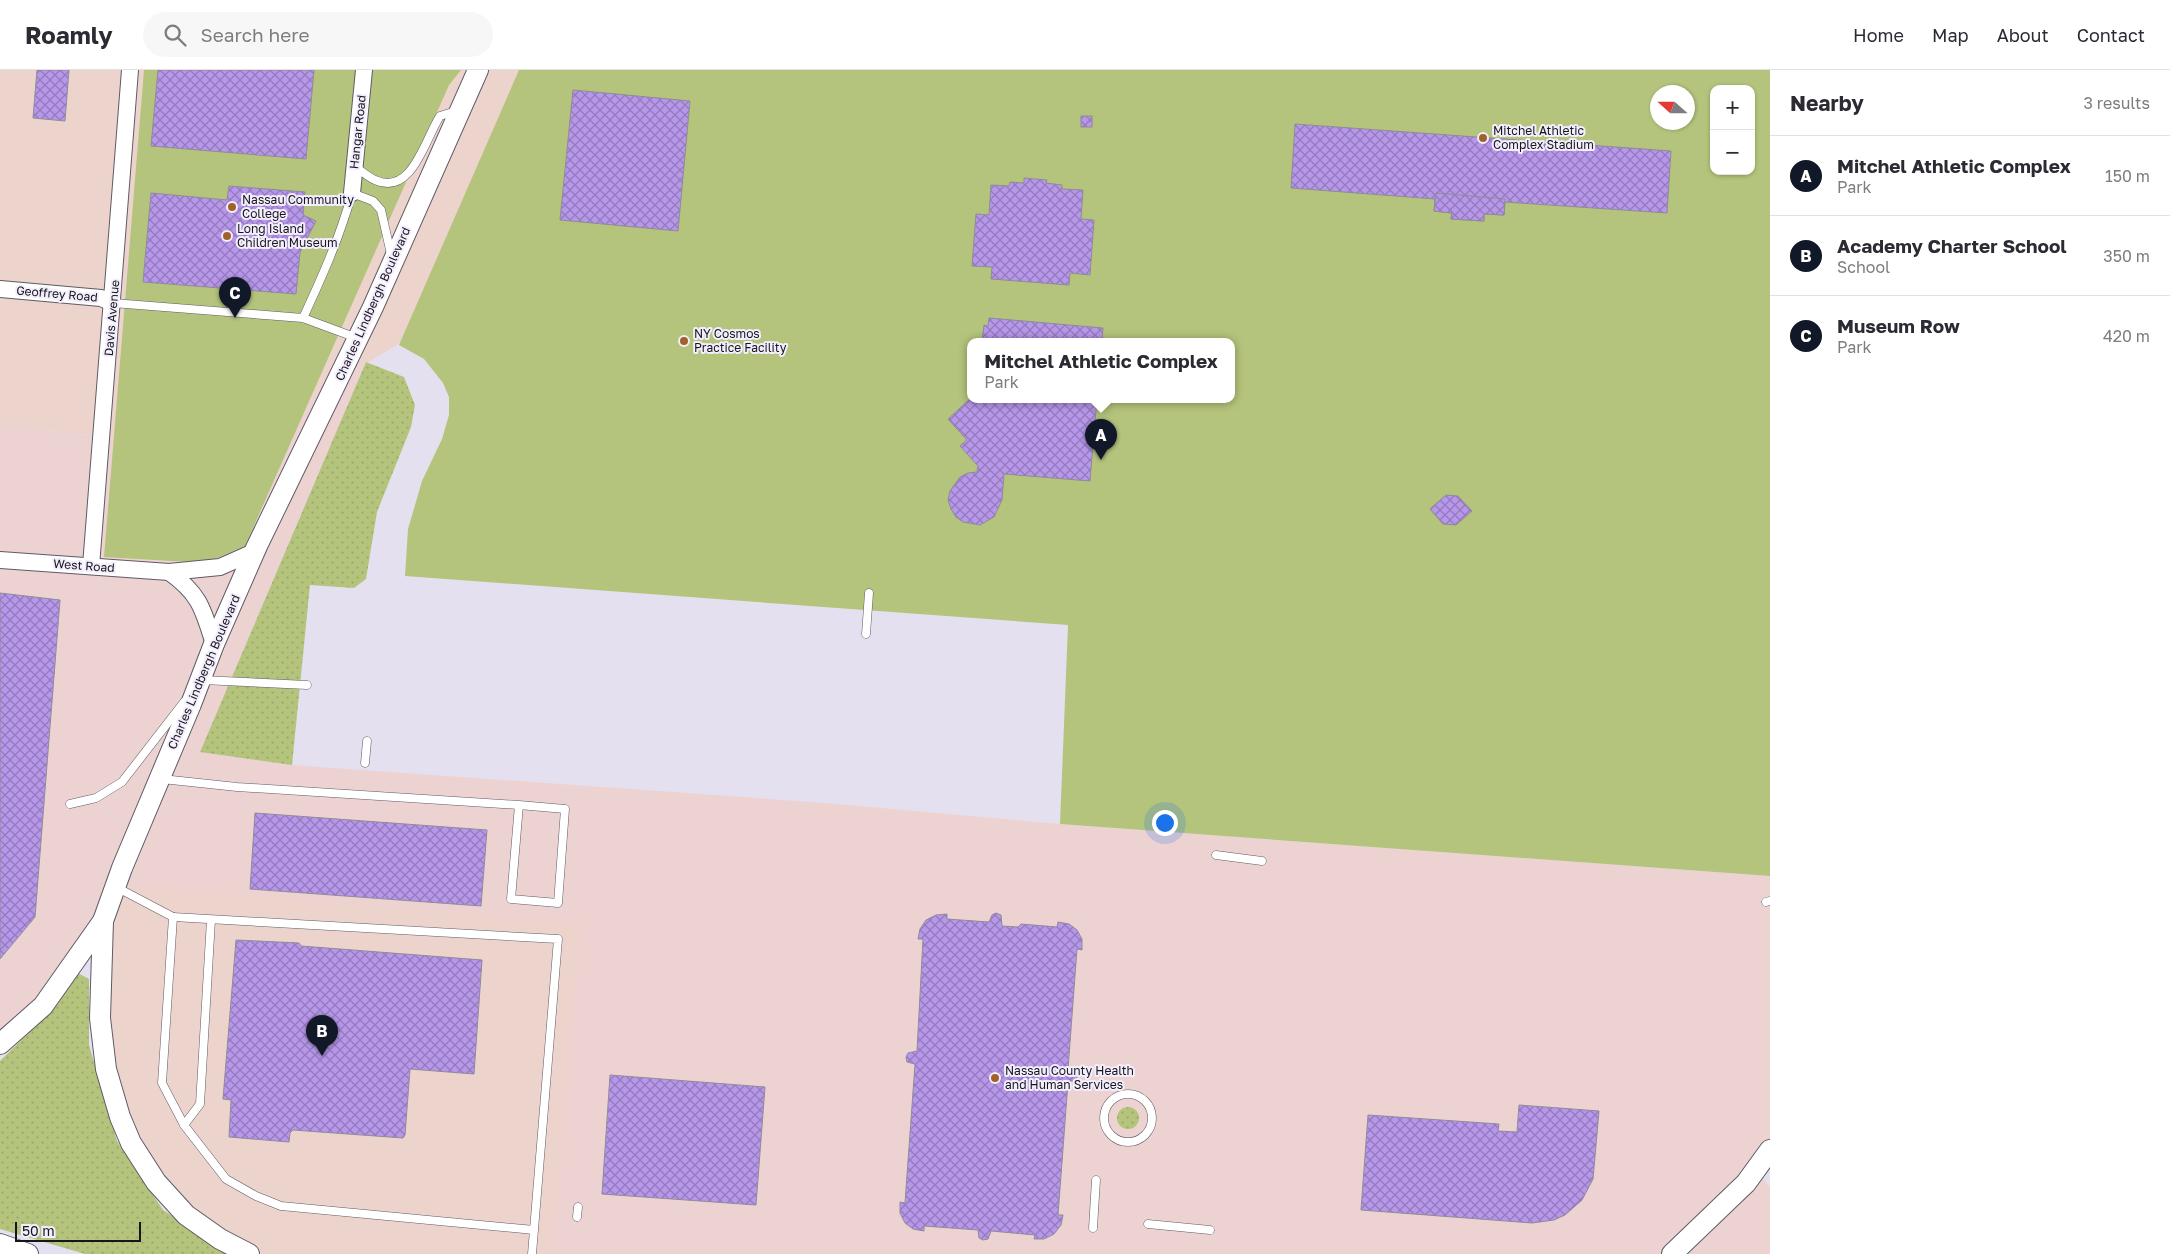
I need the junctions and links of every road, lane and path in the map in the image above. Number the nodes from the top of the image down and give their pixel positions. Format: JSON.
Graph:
{"nodes":[{"id":1,"x":130,"y":70,"type":"edge"},
{"id":2,"x":364,"y":70,"type":"edge"},
{"id":3,"x":478,"y":70,"type":"edge"},
{"id":4,"x":460,"y":110,"type":"junction"},
{"id":5,"x":354,"y":166,"type":"junction"},
{"id":6,"x":352,"y":194,"type":"junction"},
{"id":7,"x":393,"y":261,"type":"junction"},
{"id":8,"x":0,"y":289,"type":"edge"},
{"id":9,"x":113,"y":303,"type":"junction"},
{"id":10,"x":303,"y":318,"type":"junction"},
{"id":11,"x":359,"y":338,"type":"junction"},
{"id":12,"x":256,"y":551,"type":"junction"},
{"id":13,"x":0,"y":560,"type":"edge"},
{"id":14,"x":91,"y":566,"type":"junction"},
{"id":15,"x":169,"y":572,"type":"junction"},
{"id":16,"x":869,"y":594,"type":"dead end"},
{"id":17,"x":866,"y":634,"type":"dead end"},
{"id":18,"x":214,"y":644,"type":"junction"},
{"id":19,"x":200,"y":680,"type":"junction"},
{"id":20,"x":307,"y":685,"type":"dead end"},
{"id":21,"x":367,"y":741,"type":"dead end"},
{"id":22,"x":365,"y":763,"type":"dead end"},
{"id":23,"x":160,"y":779,"type":"junction"},
{"id":24,"x":70,"y":804,"type":"dead end"},
{"id":25,"x":519,"y":805,"type":"junction"},
{"id":26,"x":1216,"y":856,"type":"dead end"},
{"id":27,"x":1262,"y":861,"type":"dead end"},
{"id":28,"x":116,"y":887,"type":"junction"},
{"id":29,"x":173,"y":918,"type":"junction"},
{"id":30,"x":210,"y":920,"type":"junction"},
{"id":31,"x":104,"y":921,"type":"junction"},
{"id":32,"x":0,"y":1044,"type":"edge"},
{"id":33,"x":184,"y":1125,"type":"junction"},
{"id":34,"x":1141,"y":1138,"type":"joint"},
{"id":35,"x":1770,"y":1150,"type":"edge"},
{"id":36,"x":1096,"y":1180,"type":"dead end"},
{"id":37,"x":578,"y":1207,"type":"dead end"},
{"id":38,"x":577,"y":1217,"type":"dead end"},
{"id":39,"x":1148,"y":1224,"type":"dead end"},
{"id":40,"x":1094,"y":1228,"type":"dead end"},
{"id":41,"x":534,"y":1230,"type":"junction"},
{"id":42,"x":1210,"y":1230,"type":"dead end"},
{"id":43,"x":0,"y":1244,"type":"edge"},
{"id":44,"x":28,"y":1254,"type":"edge"},
{"id":45,"x":249,"y":1254,"type":"edge"},
{"id":46,"x":532,"y":1254,"type":"edge"},
{"id":47,"x":1672,"y":1254,"type":"edge"}],
"edges":[{"from":1,"to":9,"type":"street","name":"Davis Avenue"},
{"from":2,"to":5,"type":"street","name":"Hangar Road"},
{"from":3,"to":4,"type":"street","name":"Charles Lindbergh Boulevard"},
{"from":4,"to":5,"type":"lane"},
{"from":4,"to":7,"type":"street","name":"Charles Lindbergh Boulevard"},
{"from":5,"to":6,"type":"street","name":"Hangar Road"},
{"from":6,"to":7,"type":"lane"},
{"from":6,"to":10,"type":"lane"},
{"from":7,"to":11,"type":"street","name":"Charles Lindbergh Boulevard"},
{"from":8,"to":9,"type":"street","name":"Geoffrey Road"},
{"from":9,"to":10,"type":"lane"},
{"from":9,"to":14,"type":"street","name":"Davis Avenue"},
{"from":10,"to":11,"type":"lane"},
{"from":11,"to":12,"type":"street","name":"Charles Lindbergh Boulevard"},
{"from":12,"to":15,"type":"street","name":"West Road"},
{"from":12,"to":18,"type":"street","name":"Charles Lindbergh Boulevard"},
{"from":13,"to":14,"type":"street","name":"West Road"},
{"from":14,"to":15,"type":"street","name":"West Road"},
{"from":15,"to":18,"type":"street"},
{"from":16,"to":17,"type":"lane"},
{"from":18,"to":19,"type":"street","name":"Charles Lindbergh Boulevard"},
{"from":19,"to":20,"type":"lane"},
{"from":19,"to":23,"type":"street","name":"Charles Lindbergh Boulevard"},
{"from":19,"to":24,"type":"lane"},
{"from":21,"to":22,"type":"lane"},
{"from":23,"to":25,"type":"lane"},
{"from":23,"to":28,"type":"street","name":"Charles Lindbergh Boulevard"},
{"from":25,"to":25,"type":"lane"},
{"from":26,"to":27,"type":"lane"},
{"from":28,"to":29,"type":"lane"},
{"from":28,"to":31,"type":"street","name":"Charles Lindbergh Boulevard"},
{"from":29,"to":30,"type":"lane"},
{"from":29,"to":33,"type":"lane"},
{"from":30,"to":33,"type":"lane"},
{"from":30,"to":41,"type":"lane"},
{"from":31,"to":32,"type":"street"},
{"from":31,"to":45,"type":"street","name":"Charles Lindbergh Boulevard"},
{"from":33,"to":41,"type":"lane"},
{"from":34,"to":34,"type":"lane"},
{"from":35,"to":47,"type":"street"},
{"from":36,"to":40,"type":"lane"},
{"from":37,"to":38,"type":"lane"},
{"from":39,"to":42,"type":"lane"},
{"from":41,"to":46,"type":"lane"},
{"from":43,"to":44,"type":"street"}]}
